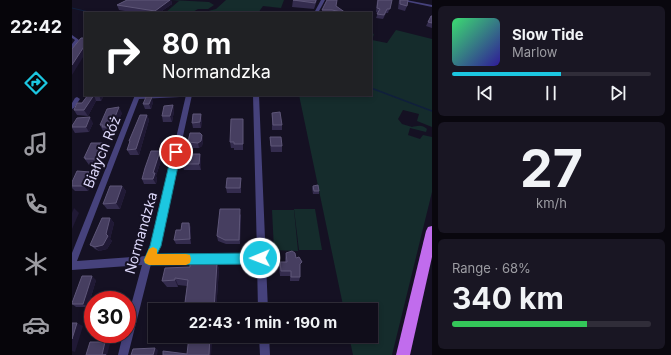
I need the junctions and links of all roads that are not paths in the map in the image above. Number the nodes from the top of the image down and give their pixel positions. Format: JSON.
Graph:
{"nodes":[{"id":1,"x":323,"y":0,"type":"edge"},
{"id":2,"x":401,"y":0,"type":"edge"},
{"id":3,"x":432,"y":6,"type":"edge"},
{"id":4,"x":317,"y":12,"type":"edge"},
{"id":5,"x":74,"y":37,"type":"edge"},
{"id":6,"x":72,"y":47,"type":"edge"},
{"id":7,"x":138,"y":96,"type":"edge"},
{"id":8,"x":189,"y":96,"type":"edge"},
{"id":9,"x":256,"y":96,"type":"edge"},
{"id":10,"x":77,"y":99,"type":"dead end"},
{"id":11,"x":72,"y":107,"type":"edge"},
{"id":12,"x":432,"y":231,"type":"edge"},
{"id":13,"x":260,"y":258,"type":"junction"},
{"id":14,"x":149,"y":260,"type":"junction"},
{"id":15,"x":72,"y":265,"type":"edge"},
{"id":16,"x":262,"y":303,"type":"edge"},
{"id":17,"x":264,"y":343,"type":"edge"},
{"id":18,"x":123,"y":355,"type":"edge"},
{"id":19,"x":264,"y":355,"type":"edge"},
{"id":20,"x":403,"y":355,"type":"edge"}],
"edges":[{"from":1,"to":4,"type":"street"},
{"from":2,"to":3,"type":"street"},
{"from":5,"to":6,"type":"street"},
{"from":7,"to":15,"type":"street","name":"Białych Róż"},
{"from":8,"to":14,"type":"street","name":"Normandzka"},
{"from":9,"to":13,"type":"street"},
{"from":10,"to":11,"type":"street"},
{"from":12,"to":20,"type":"main road"},
{"from":13,"to":14,"type":"street"},
{"from":13,"to":16,"type":"street"},
{"from":14,"to":15,"type":"street"},
{"from":14,"to":18,"type":"street","name":"Normandzka"},
{"from":17,"to":19,"type":"street"}]}
